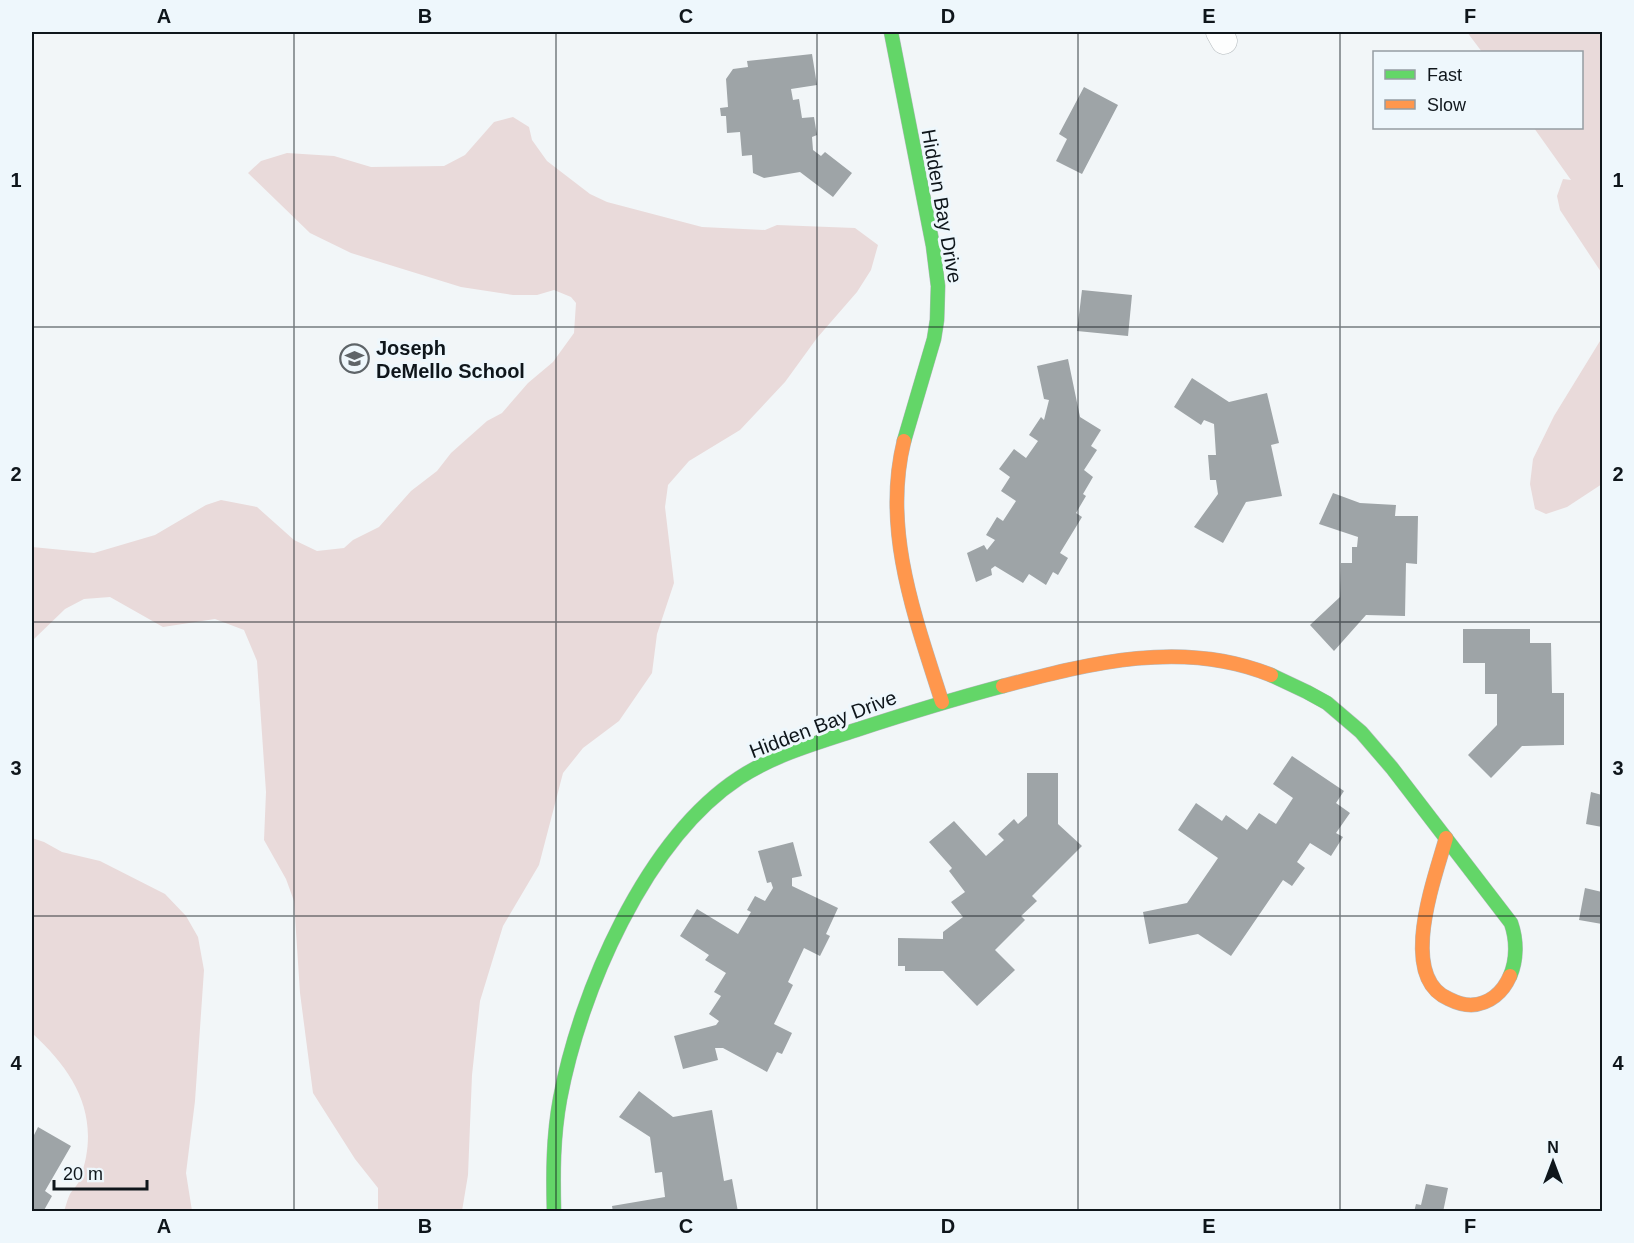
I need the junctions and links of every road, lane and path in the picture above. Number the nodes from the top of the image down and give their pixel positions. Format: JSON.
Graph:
{"nodes":[{"id":1,"x":891,"y":32,"type":"edge"},
{"id":2,"x":942,"y":702,"type":"junction"},
{"id":3,"x":1446,"y":838,"type":"junction"},
{"id":4,"x":554,"y":1212,"type":"edge"}],
"edges":[{"from":1,"to":2,"type":"street","name":"Hidden Bay Drive"},
{"from":2,"to":3,"type":"street","name":"Hidden Bay Drive"},
{"from":2,"to":4,"type":"street","name":"Hidden Bay Drive"},
{"from":3,"to":3,"type":"street","name":"Hidden Bay Drive"}]}
